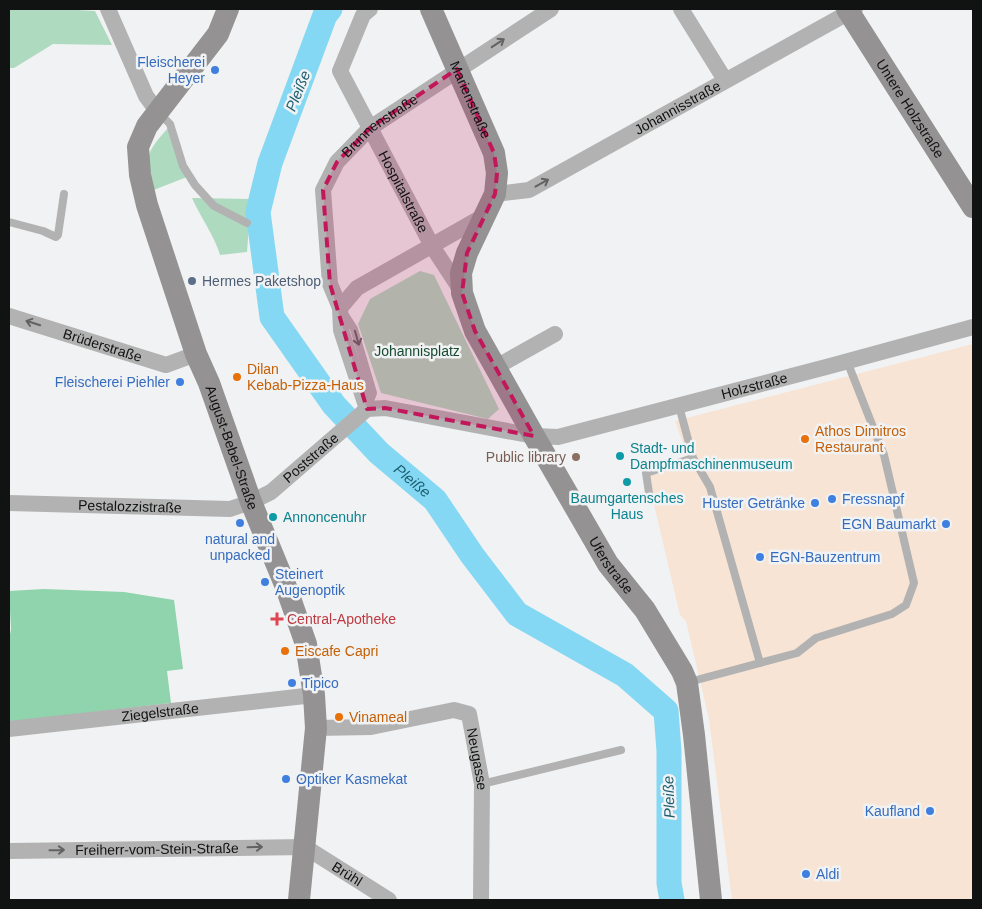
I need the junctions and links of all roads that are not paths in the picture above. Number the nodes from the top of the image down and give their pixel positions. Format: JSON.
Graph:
{"nodes":[{"id":1,"x":228,"y":9,"type":"edge"},
{"id":2,"x":370,"y":9,"type":"edge"},
{"id":3,"x":431,"y":9,"type":"edge"},
{"id":4,"x":551,"y":9,"type":"edge"},
{"id":5,"x":681,"y":9,"type":"edge"},
{"id":6,"x":111,"y":10,"type":"edge"},
{"id":7,"x":851,"y":10,"type":"edge"},
{"id":8,"x":457,"y":69,"type":"junction"},
{"id":9,"x":725,"y":80,"type":"junction"},
{"id":10,"x":157,"y":111,"type":"junction"},
{"id":11,"x":370,"y":128,"type":"junction"},
{"id":12,"x":64,"y":194,"type":"dead end"},
{"id":13,"x":495,"y":194,"type":"junction"},
{"id":14,"x":972,"y":202,"type":"edge"},
{"id":15,"x":484,"y":216,"type":"junction"},
{"id":16,"x":9,"y":222,"type":"edge"},
{"id":17,"x":247,"y":223,"type":"dead end"},
{"id":18,"x":432,"y":246,"type":"junction"},
{"id":19,"x":462,"y":293,"type":"junction"},
{"id":20,"x":340,"y":308,"type":"junction"},
{"id":21,"x":9,"y":316,"type":"edge"},
{"id":22,"x":973,"y":327,"type":"edge"},
{"id":23,"x":555,"y":334,"type":"dead end"},
{"id":24,"x":196,"y":354,"type":"junction"},
{"id":25,"x":848,"y":362,"type":"junction"},
{"id":26,"x":496,"y":367,"type":"junction"},
{"id":27,"x":678,"y":406,"type":"junction"},
{"id":28,"x":364,"y":412,"type":"junction"},
{"id":29,"x":534,"y":436,"type":"junction"},
{"id":30,"x":693,"y":458,"type":"junction"},
{"id":31,"x":649,"y":493,"type":"dead end"},
{"id":32,"x":251,"y":502,"type":"junction"},
{"id":33,"x":9,"y":504,"type":"edge"},
{"id":34,"x":760,"y":664,"type":"junction"},
{"id":35,"x":687,"y":683,"type":"junction"},
{"id":36,"x":314,"y":695,"type":"junction"},
{"id":37,"x":316,"y":728,"type":"junction"},
{"id":38,"x":9,"y":730,"type":"edge"},
{"id":39,"x":621,"y":750,"type":"dead end"},
{"id":40,"x":482,"y":784,"type":"junction"},
{"id":41,"x":305,"y":847,"type":"junction"},
{"id":42,"x":9,"y":851,"type":"edge"},
{"id":43,"x":299,"y":900,"type":"edge"},
{"id":44,"x":389,"y":900,"type":"edge"},
{"id":45,"x":481,"y":900,"type":"edge"},
{"id":46,"x":711,"y":900,"type":"edge"}],
"edges":[{"from":1,"to":10,"type":"street","name":"August-Bebel-Straße"},
{"from":2,"to":11,"type":"street","name":"Hospitalstraße"},
{"from":3,"to":8,"type":"street","name":"Marienstraße"},
{"from":8,"to":4,"type":"street","name":"Brunnenstraße","one_way":true},
{"from":5,"to":9,"type":"street"},
{"from":6,"to":10,"type":"street"},
{"from":7,"to":9,"type":"street","name":"Johannisstraße"},
{"from":7,"to":14,"type":"street","name":"Untere Holzstraße"},
{"from":8,"to":11,"type":"street","name":"Brunnenstraße"},
{"from":8,"to":13,"type":"street","name":"Marienstraße"},
{"from":13,"to":9,"type":"street","name":"Johannisstraße","one_way":true},
{"from":10,"to":17,"type":"lane"},
{"from":10,"to":24,"type":"street","name":"August-Bebel-Straße"},
{"from":11,"to":18,"type":"street","name":"Hospitalstraße"},
{"from":11,"to":20,"type":"street","name":"Brunnenstraße"},
{"from":12,"to":16,"type":"lane"},
{"from":13,"to":15,"type":"street","name":"Uferstraße"},
{"from":15,"to":18,"type":"street"},
{"from":15,"to":19,"type":"street","name":"Uferstraße"},
{"from":18,"to":19,"type":"street","name":"Hospitalstraße"},
{"from":18,"to":20,"type":"street"},
{"from":19,"to":26,"type":"street","name":"Uferstraße"},
{"from":20,"to":28,"type":"street","one_way":true},
{"from":24,"to":21,"type":"street","name":"Brüderstraße","one_way":true},
{"from":22,"to":25,"type":"street","name":"Holzstraße"},
{"from":23,"to":26,"type":"street"},
{"from":24,"to":32,"type":"street","name":"August-Bebel-Straße"},
{"from":25,"to":27,"type":"street","name":"Holzstraße"},
{"from":25,"to":34,"type":"lane"},
{"from":26,"to":29,"type":"street","name":"Uferstraße"},
{"from":27,"to":29,"type":"street","name":"Holzstraße"},
{"from":27,"to":30,"type":"lane"},
{"from":28,"to":29,"type":"street"},
{"from":28,"to":32,"type":"street","name":"Poststraße"},
{"from":29,"to":35,"type":"street","name":"Uferstraße"},
{"from":30,"to":31,"type":"lane"},
{"from":30,"to":34,"type":"lane"},
{"from":32,"to":33,"type":"street","name":"Pestalozzistraße"},
{"from":32,"to":36,"type":"street","name":"August-Bebel-Straße"},
{"from":34,"to":35,"type":"lane"},
{"from":35,"to":46,"type":"street","name":"Uferstraße"},
{"from":36,"to":37,"type":"street","name":"August-Bebel-Straße"},
{"from":36,"to":38,"type":"street","name":"Ziegelstraße"},
{"from":37,"to":40,"type":"street","name":"Neugasse"},
{"from":37,"to":41,"type":"street","name":"August-Bebel-Straße"},
{"from":39,"to":40,"type":"lane"},
{"from":40,"to":45,"type":"street","name":"Neugasse"},
{"from":42,"to":41,"type":"street","name":"Freiherr-vom-Stein-Straße","one_way":true},
{"from":41,"to":43,"type":"street","name":"August-Bebel-Straße"},
{"from":41,"to":44,"type":"street","name":"Brühl"}]}
